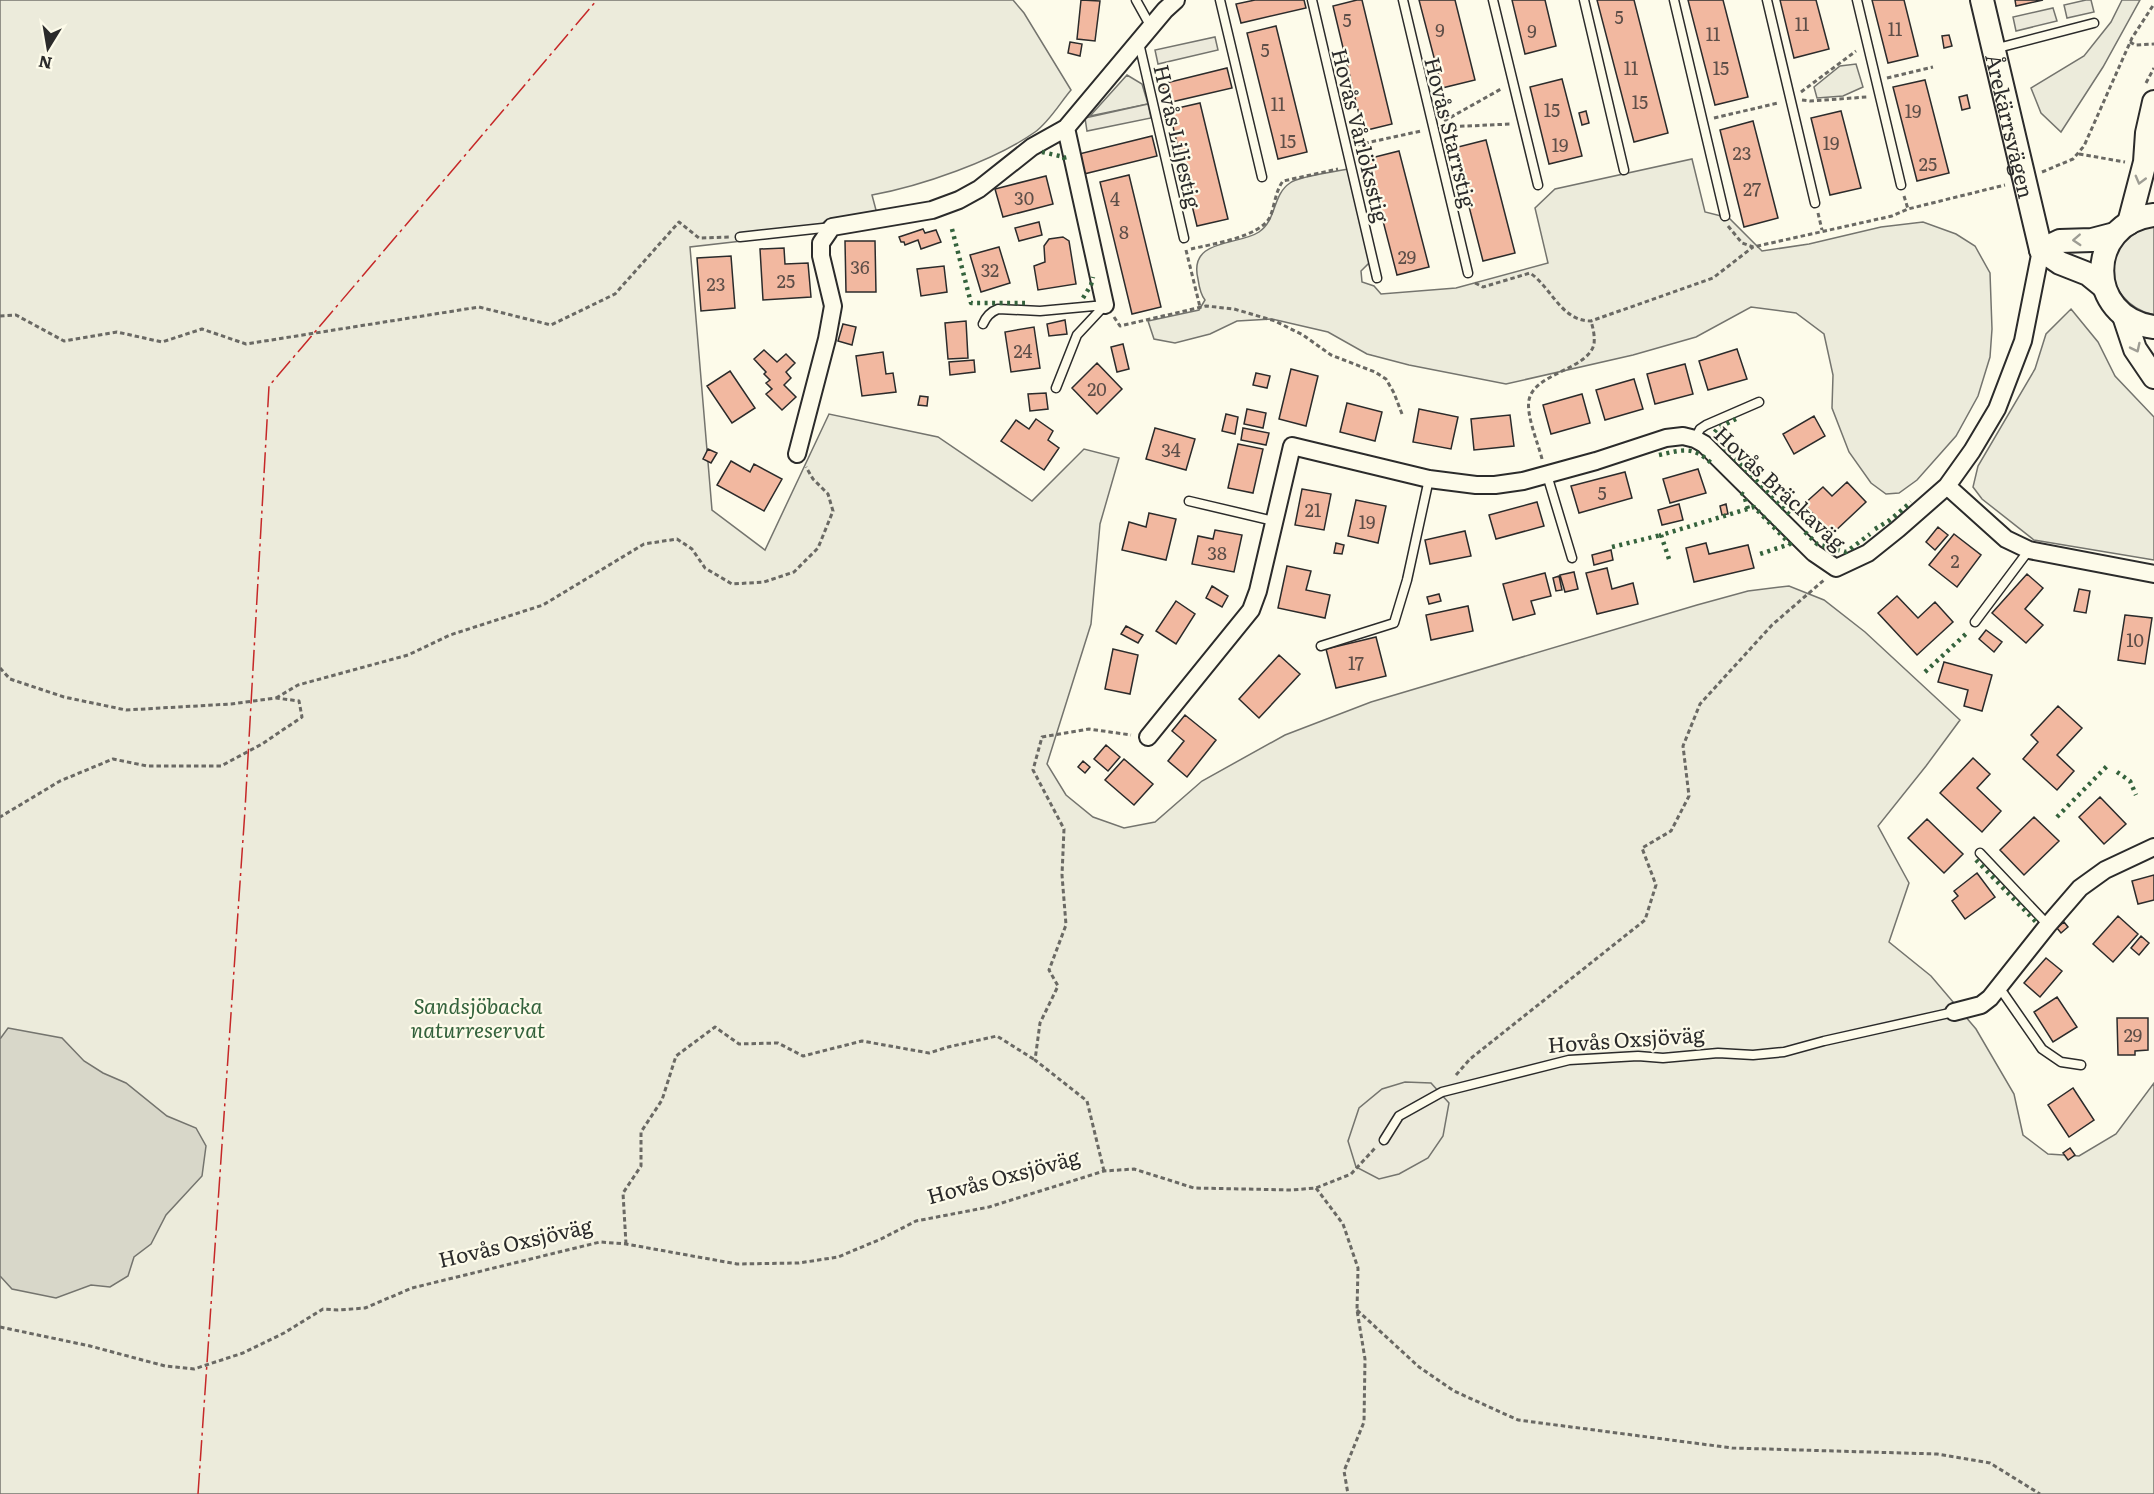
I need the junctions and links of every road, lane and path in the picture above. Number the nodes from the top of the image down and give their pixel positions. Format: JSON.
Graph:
{"nodes":[{"id":1,"x":1136,"y":0,"type":"edge"},
{"id":2,"x":1176,"y":0,"type":"edge"},
{"id":3,"x":1220,"y":0,"type":"edge"},
{"id":4,"x":1312,"y":0,"type":"edge"},
{"id":5,"x":1402,"y":0,"type":"edge"},
{"id":6,"x":1493,"y":0,"type":"edge"},
{"id":7,"x":1584,"y":0,"type":"edge"},
{"id":8,"x":1674,"y":0,"type":"edge"},
{"id":9,"x":1767,"y":0,"type":"edge"},
{"id":10,"x":1857,"y":0,"type":"edge"},
{"id":11,"x":1982,"y":0,"type":"edge"},
{"id":12,"x":2154,"y":4,"type":"edge"},
{"id":13,"x":2094,"y":23,"type":"dead end"},
{"id":14,"x":1151,"y":28,"type":"junction"},
{"id":15,"x":2130,"y":42,"type":"junction"},
{"id":16,"x":1139,"y":43,"type":"junction"},
{"id":17,"x":2154,"y":44,"type":"edge"},
{"id":18,"x":1867,"y":45,"type":"junction"},
{"id":19,"x":1994,"y":49,"type":"junction"},
{"id":20,"x":1933,"y":67,"type":"dead end"},
{"id":21,"x":2154,"y":68,"type":"edge"},
{"id":22,"x":1876,"y":80,"type":"junction"},
{"id":23,"x":1513,"y":83,"type":"junction"},
{"id":24,"x":2149,"y":96,"type":"edge"},
{"id":25,"x":1790,"y":100,"type":"junction"},
{"id":26,"x":1066,"y":128,"type":"junction"},
{"id":27,"x":1432,"y":128,"type":"junction"},
{"id":28,"x":2079,"y":154,"type":"junction"},
{"id":29,"x":2145,"y":162,"type":"junction"},
{"id":30,"x":1351,"y":166,"type":"junction"},
{"id":31,"x":1624,"y":170,"type":"dead end"},
{"id":32,"x":1262,"y":177,"type":"dead end"},
{"id":33,"x":2024,"y":178,"type":"junction"},
{"id":34,"x":1538,"y":185,"type":"dead end"},
{"id":35,"x":1901,"y":185,"type":"dead end"},
{"id":36,"x":1815,"y":203,"type":"dead end"},
{"id":37,"x":2154,"y":215,"type":"edge"},
{"id":38,"x":1725,"y":216,"type":"joint"},
{"id":39,"x":832,"y":227,"type":"junction"},
{"id":40,"x":2122,"y":229,"type":"junction"},
{"id":41,"x":740,"y":237,"type":"joint"},
{"id":42,"x":1184,"y":238,"type":"joint"},
{"id":43,"x":1753,"y":247,"type":"junction"},
{"id":44,"x":1186,"y":250,"type":"junction"},
{"id":45,"x":2041,"y":250,"type":"junction"},
{"id":46,"x":1468,"y":273,"type":"joint"},
{"id":47,"x":1377,"y":278,"type":"dead end"},
{"id":48,"x":2104,"y":287,"type":"junction"},
{"id":49,"x":1106,"y":305,"type":"junction"},
{"id":50,"x":1200,"y":306,"type":"junction"},
{"id":51,"x":0,"y":316,"type":"edge"},
{"id":52,"x":2124,"y":316,"type":"junction"},
{"id":53,"x":1591,"y":321,"type":"junction"},
{"id":54,"x":983,"y":324,"type":"dead end"},
{"id":55,"x":2154,"y":327,"type":"edge"},
{"id":56,"x":2154,"y":377,"type":"edge"},
{"id":57,"x":1056,"y":388,"type":"dead end"},
{"id":58,"x":1759,"y":402,"type":"dead end"},
{"id":59,"x":1402,"y":414,"type":"dead end"},
{"id":60,"x":1695,"y":439,"type":"junction"},
{"id":61,"x":798,"y":454,"type":"joint"},
{"id":62,"x":1547,"y":475,"type":"junction"},
{"id":63,"x":1429,"y":479,"type":"junction"},
{"id":64,"x":1947,"y":486,"type":"junction"},
{"id":65,"x":1189,"y":501,"type":"dead end"},
{"id":66,"x":1274,"y":521,"type":"junction"},
{"id":67,"x":2029,"y":550,"type":"junction"},
{"id":68,"x":1572,"y":558,"type":"dead end"},
{"id":69,"x":1836,"y":568,"type":"junction"},
{"id":70,"x":2154,"y":574,"type":"edge"},
{"id":71,"x":1975,"y":622,"type":"dead end"},
{"id":72,"x":1321,"y":646,"type":"dead end"},
{"id":73,"x":0,"y":668,"type":"edge"},
{"id":74,"x":276,"y":698,"type":"junction"},
{"id":75,"x":1148,"y":737,"type":"joint"},
{"id":76,"x":0,"y":817,"type":"edge"},
{"id":77,"x":2154,"y":847,"type":"edge"},
{"id":78,"x":1980,"y":853,"type":"dead end"},
{"id":79,"x":2048,"y":925,"type":"junction"},
{"id":80,"x":1999,"y":987,"type":"junction"},
{"id":81,"x":1954,"y":1012,"type":"joint"},
{"id":82,"x":1035,"y":1060,"type":"junction"},
{"id":83,"x":2081,"y":1065,"type":"dead end"},
{"id":84,"x":1442,"y":1092,"type":"junction"},
{"id":85,"x":1384,"y":1140,"type":"joint"},
{"id":86,"x":1104,"y":1171,"type":"junction"},
{"id":87,"x":1316,"y":1188,"type":"junction"},
{"id":88,"x":626,"y":1244,"type":"junction"},
{"id":89,"x":1357,"y":1310,"type":"junction"},
{"id":90,"x":0,"y":1327,"type":"edge"},
{"id":91,"x":1348,"y":1494,"type":"edge"},
{"id":92,"x":2040,"y":1494,"type":"edge"}],
"edges":[{"from":1,"to":14,"type":"lane"},
{"from":2,"to":14,"type":"street"},
{"from":3,"to":32,"type":"lane"},
{"from":4,"to":30,"type":"lane","name":"Hovås Vårlöksstig"},
{"from":5,"to":27,"type":"lane","name":"Hovås Starrstig"},
{"from":6,"to":23,"type":"lane"},
{"from":7,"to":31,"type":"lane"},
{"from":8,"to":38,"type":"lane"},
{"from":9,"to":25,"type":"lane"},
{"from":10,"to":18,"type":"lane"},
{"from":11,"to":19,"type":"street","name":"Årekärrsvägen"},
{"from":12,"to":15,"type":"path"},
{"from":13,"to":19,"type":"lane"},
{"from":14,"to":16,"type":"street"},
{"from":15,"to":17,"type":"path"},
{"from":15,"to":28,"type":"path"},
{"from":16,"to":26,"type":"street"},
{"from":16,"to":42,"type":"lane","name":"Hovås Liljestig"},
{"from":18,"to":22,"type":"lane"},
{"from":18,"to":25,"type":"path"},
{"from":19,"to":33,"type":"street","name":"Årekärrsvägen"},
{"from":20,"to":22,"type":"path"},
{"from":21,"to":24,"type":"path"},
{"from":22,"to":35,"type":"lane"},
{"from":23,"to":27,"type":"path"},
{"from":23,"to":34,"type":"lane"},
{"from":24,"to":29,"type":"street"},
{"from":25,"to":36,"type":"lane"},
{"from":26,"to":39,"type":"street"},
{"from":26,"to":49,"type":"street"},
{"from":27,"to":46,"type":"lane","name":"Hovås Starrstig"},
{"from":28,"to":29,"type":"path"},
{"from":28,"to":33,"type":"path"},
{"from":29,"to":40,"type":"street","one_way":true},
{"from":30,"to":44,"type":"path"},
{"from":30,"to":47,"type":"lane","name":"Hovås Vårlöksstig"},
{"from":33,"to":43,"type":"path"},
{"from":33,"to":45,"type":"street","name":"Årekärrsvägen"},
{"from":37,"to":40,"type":"street"},
{"from":38,"to":43,"type":"path"},
{"from":39,"to":41,"type":"lane"},
{"from":39,"to":61,"type":"street"},
{"from":40,"to":45,"type":"street","one_way":true},
{"from":40,"to":48,"type":"street"},
{"from":41,"to":51,"type":"path"},
{"from":42,"to":44,"type":"path"},
{"from":43,"to":53,"type":"path"},
{"from":44,"to":50,"type":"path"},
{"from":45,"to":48,"type":"street"},
{"from":45,"to":64,"type":"street"},
{"from":46,"to":53,"type":"path"},
{"from":48,"to":52,"type":"street"},
{"from":49,"to":50,"type":"path"},
{"from":49,"to":54,"type":"lane"},
{"from":49,"to":57,"type":"lane"},
{"from":50,"to":59,"type":"path"},
{"from":52,"to":55,"type":"street"},
{"from":52,"to":56,"type":"street","one_way":true},
{"from":53,"to":62,"type":"path"},
{"from":58,"to":60,"type":"lane","name":"Hovås Bräckaväg"},
{"from":60,"to":62,"type":"street","name":"Hovås Bräckaväg"},
{"from":60,"to":69,"type":"street","name":"Hovås Bräckaväg"},
{"from":61,"to":74,"type":"path"},
{"from":62,"to":63,"type":"street","name":"Hovås Bräckaväg"},
{"from":62,"to":68,"type":"lane"},
{"from":63,"to":66,"type":"street","name":"Hovås Bräckaväg"},
{"from":63,"to":72,"type":"lane"},
{"from":64,"to":67,"type":"street"},
{"from":64,"to":69,"type":"street"},
{"from":65,"to":66,"type":"lane"},
{"from":66,"to":75,"type":"street","name":"Hovås Bräckaväg"},
{"from":67,"to":70,"type":"street"},
{"from":67,"to":71,"type":"lane"},
{"from":69,"to":84,"type":"path"},
{"from":73,"to":74,"type":"path"},
{"from":74,"to":76,"type":"path"},
{"from":75,"to":82,"type":"path"},
{"from":77,"to":79,"type":"street","name":"Hovås Oxsjöväg"},
{"from":78,"to":79,"type":"lane"},
{"from":79,"to":80,"type":"street","name":"Hovås Oxsjöväg"},
{"from":80,"to":81,"type":"street","name":"Hovås Oxsjöväg"},
{"from":80,"to":83,"type":"lane"},
{"from":81,"to":84,"type":"lane","name":"Hovås Oxsjöväg"},
{"from":82,"to":86,"type":"path"},
{"from":82,"to":88,"type":"path"},
{"from":84,"to":85,"type":"lane","name":"Hovås Oxsjöväg"},
{"from":85,"to":87,"type":"path","name":"Hovås Oxsjöväg"},
{"from":86,"to":87,"type":"path","name":"Hovås Oxsjöväg"},
{"from":86,"to":88,"type":"path","name":"Hovås Oxsjöväg"},
{"from":87,"to":89,"type":"path"},
{"from":88,"to":90,"type":"path","name":"Hovås Oxsjöväg"},
{"from":89,"to":91,"type":"path"},
{"from":89,"to":92,"type":"path"}]}
